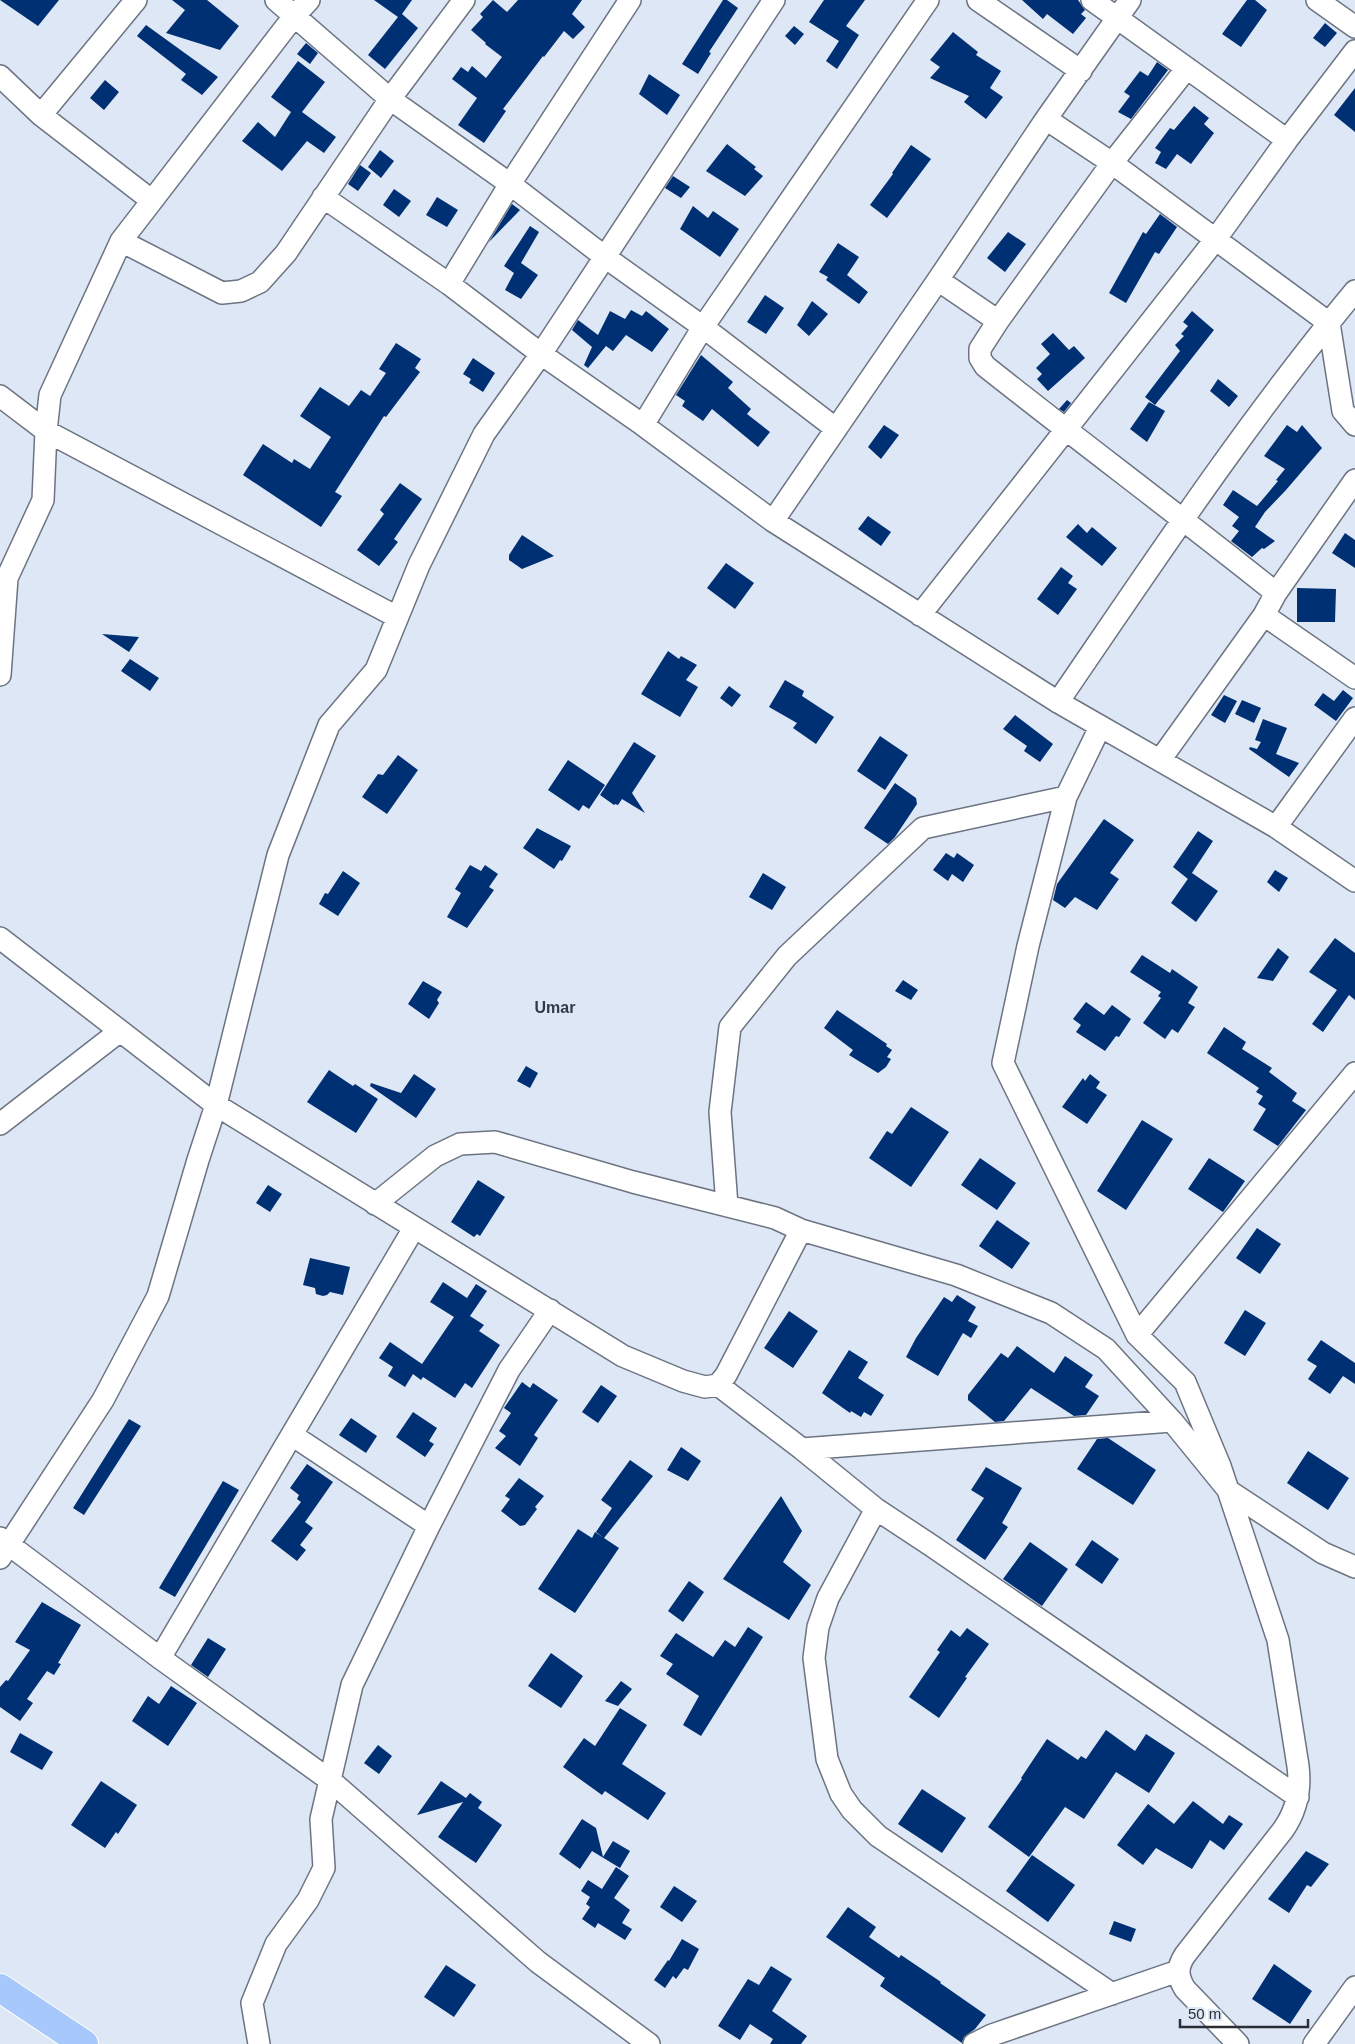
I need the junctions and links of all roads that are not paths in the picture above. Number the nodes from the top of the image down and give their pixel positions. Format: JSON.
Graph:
{"nodes":[{"id":1,"x":136,"y":0,"type":"edge"},
{"id":2,"x":276,"y":0,"type":"edge"},
{"id":3,"x":464,"y":0,"type":"edge"},
{"id":4,"x":630,"y":0,"type":"edge"},
{"id":5,"x":774,"y":0,"type":"edge"},
{"id":6,"x":928,"y":0,"type":"edge"},
{"id":7,"x":978,"y":0,"type":"edge"},
{"id":8,"x":1092,"y":0,"type":"edge"},
{"id":9,"x":1130,"y":0,"type":"edge"},
{"id":10,"x":1317,"y":0,"type":"edge"},
{"id":11,"x":302,"y":7,"type":"edge"},
{"id":12,"x":1117,"y":18,"type":"junction"},
{"id":13,"x":1355,"y":27,"type":"edge"},
{"id":14,"x":1355,"y":51,"type":"edge"},
{"id":15,"x":1187,"y":68,"type":"junction"},
{"id":16,"x":1081,"y":71,"type":"junction"},
{"id":17,"x":0,"y":76,"type":"edge"},
{"id":18,"x":390,"y":99,"type":"junction"},
{"id":19,"x":41,"y":115,"type":"junction"},
{"id":20,"x":1046,"y":119,"type":"junction"},
{"id":21,"x":1287,"y":140,"type":"junction"},
{"id":22,"x":1112,"y":163,"type":"junction"},
{"id":23,"x":510,"y":184,"type":"junction"},
{"id":24,"x":323,"y":196,"type":"junction"},
{"id":25,"x":151,"y":200,"type":"junction"},
{"id":26,"x":1215,"y":240,"type":"junction"},
{"id":27,"x":121,"y":241,"type":"junction"},
{"id":28,"x":605,"y":257,"type":"junction"},
{"id":29,"x":938,"y":280,"type":"junction"},
{"id":30,"x":448,"y":284,"type":"junction"},
{"id":31,"x":1355,"y":291,"type":"edge"},
{"id":32,"x":998,"y":321,"type":"junction"},
{"id":33,"x":1329,"y":323,"type":"junction"},
{"id":34,"x":703,"y":327,"type":"junction"},
{"id":35,"x":541,"y":354,"type":"junction"},
{"id":36,"x":0,"y":396,"type":"edge"},
{"id":37,"x":643,"y":425,"type":"junction"},
{"id":38,"x":1355,"y":425,"type":"edge"},
{"id":39,"x":835,"y":428,"type":"junction"},
{"id":40,"x":46,"y":431,"type":"junction"},
{"id":41,"x":1066,"y":431,"type":"junction"},
{"id":42,"x":1355,"y":480,"type":"edge"},
{"id":43,"x":1184,"y":519,"type":"junction"},
{"id":44,"x":773,"y":521,"type":"junction"},
{"id":45,"x":4,"y":579,"type":"edge"},
{"id":46,"x":1276,"y":593,"type":"junction"},
{"id":47,"x":920,"y":615,"type":"junction"},
{"id":48,"x":1264,"y":615,"type":"junction"},
{"id":49,"x":397,"y":617,"type":"junction"},
{"id":50,"x":0,"y":675,"type":"edge"},
{"id":51,"x":1355,"y":678,"type":"edge"},
{"id":52,"x":1058,"y":702,"type":"junction"},
{"id":53,"x":1355,"y":718,"type":"edge"},
{"id":54,"x":1100,"y":727,"type":"junction"},
{"id":55,"x":1160,"y":760,"type":"junction"},
{"id":56,"x":1066,"y":797,"type":"junction"},
{"id":57,"x":1276,"y":827,"type":"junction"},
{"id":58,"x":1355,"y":881,"type":"edge"},
{"id":59,"x":0,"y":938,"type":"edge"},
{"id":60,"x":120,"y":1031,"type":"junction"},
{"id":61,"x":1355,"y":1073,"type":"edge"},
{"id":62,"x":216,"y":1104,"type":"junction"},
{"id":63,"x":0,"y":1124,"type":"edge"},
{"id":64,"x":375,"y":1204,"type":"junction"},
{"id":65,"x":727,"y":1206,"type":"junction"},
{"id":66,"x":414,"y":1228,"type":"junction"},
{"id":67,"x":801,"y":1230,"type":"junction"},
{"id":68,"x":550,"y":1310,"type":"junction"},
{"id":69,"x":1136,"y":1335,"type":"junction"},
{"id":70,"x":718,"y":1385,"type":"junction"},
{"id":71,"x":1172,"y":1421,"type":"junction"},
{"id":72,"x":292,"y":1435,"type":"junction"},
{"id":73,"x":802,"y":1449,"type":"junction"},
{"id":74,"x":1229,"y":1491,"type":"junction"},
{"id":75,"x":876,"y":1510,"type":"junction"},
{"id":76,"x":429,"y":1526,"type":"junction"},
{"id":77,"x":3,"y":1547,"type":"edge"},
{"id":78,"x":1355,"y":1567,"type":"edge"},
{"id":79,"x":160,"y":1658,"type":"junction"},
{"id":80,"x":331,"y":1781,"type":"junction"},
{"id":81,"x":1298,"y":1797,"type":"junction"},
{"id":82,"x":1178,"y":1971,"type":"junction"},
{"id":83,"x":0,"y":1988,"type":"edge"},
{"id":84,"x":1355,"y":1988,"type":"edge"},
{"id":85,"x":1112,"y":1994,"type":"junction"},
{"id":86,"x":84,"y":2044,"type":"edge"},
{"id":87,"x":259,"y":2044,"type":"edge"},
{"id":88,"x":649,"y":2044,"type":"edge"},
{"id":89,"x":974,"y":2044,"type":"edge"},
{"id":90,"x":1238,"y":2044,"type":"edge"},
{"id":91,"x":1314,"y":2044,"type":"edge"}],
"edges":[{"from":1,"to":19,"type":"street"},
{"from":2,"to":11,"type":"street"},
{"from":3,"to":18,"type":"street"},
{"from":4,"to":23,"type":"street"},
{"from":5,"to":28,"type":"street"},
{"from":6,"to":34,"type":"street"},
{"from":7,"to":16,"type":"street"},
{"from":8,"to":12,"type":"street"},
{"from":9,"to":12,"type":"street"},
{"from":10,"to":13,"type":"street"},
{"from":11,"to":18,"type":"street"},
{"from":11,"to":25,"type":"street"},
{"from":12,"to":15,"type":"street"},
{"from":12,"to":16,"type":"street"},
{"from":14,"to":21,"type":"street"},
{"from":15,"to":21,"type":"street"},
{"from":15,"to":22,"type":"street"},
{"from":16,"to":20,"type":"street"},
{"from":17,"to":19,"type":"street"},
{"from":18,"to":23,"type":"street"},
{"from":18,"to":24,"type":"street"},
{"from":19,"to":25,"type":"street"},
{"from":20,"to":22,"type":"street"},
{"from":20,"to":29,"type":"street"},
{"from":21,"to":26,"type":"street"},
{"from":22,"to":26,"type":"street"},
{"from":22,"to":32,"type":"street"},
{"from":23,"to":28,"type":"street"},
{"from":23,"to":30,"type":"street"},
{"from":24,"to":27,"type":"street"},
{"from":24,"to":30,"type":"street"},
{"from":25,"to":27,"type":"street"},
{"from":26,"to":33,"type":"street"},
{"from":26,"to":41,"type":"street"},
{"from":27,"to":40,"type":"street"},
{"from":28,"to":34,"type":"street"},
{"from":28,"to":35,"type":"street"},
{"from":29,"to":32,"type":"street"},
{"from":29,"to":39,"type":"street"},
{"from":30,"to":35,"type":"street"},
{"from":31,"to":33,"type":"street"},
{"from":32,"to":41,"type":"street"},
{"from":33,"to":38,"type":"street"},
{"from":33,"to":43,"type":"street"},
{"from":34,"to":37,"type":"street"},
{"from":34,"to":39,"type":"street"},
{"from":35,"to":37,"type":"street"},
{"from":35,"to":49,"type":"street"},
{"from":36,"to":40,"type":"street"},
{"from":37,"to":44,"type":"street"},
{"from":39,"to":44,"type":"street"},
{"from":40,"to":45,"type":"street"},
{"from":40,"to":49,"type":"street"},
{"from":41,"to":43,"type":"street"},
{"from":41,"to":47,"type":"street"},
{"from":42,"to":46,"type":"street"},
{"from":43,"to":46,"type":"street"},
{"from":43,"to":52,"type":"street"},
{"from":44,"to":47,"type":"street"},
{"from":45,"to":50,"type":"street"},
{"from":46,"to":48,"type":"street"},
{"from":47,"to":52,"type":"street"},
{"from":48,"to":51,"type":"street"},
{"from":48,"to":55,"type":"street"},
{"from":49,"to":62,"type":"street"},
{"from":52,"to":54,"type":"street"},
{"from":53,"to":57,"type":"street"},
{"from":54,"to":55,"type":"street"},
{"from":54,"to":56,"type":"street"},
{"from":55,"to":57,"type":"street"},
{"from":56,"to":65,"type":"street"},
{"from":56,"to":69,"type":"street"},
{"from":57,"to":58,"type":"street"},
{"from":59,"to":60,"type":"street"},
{"from":60,"to":62,"type":"street"},
{"from":60,"to":63,"type":"street"},
{"from":61,"to":69,"type":"street"},
{"from":62,"to":64,"type":"street"},
{"from":62,"to":77,"type":"street"},
{"from":64,"to":65,"type":"street"},
{"from":64,"to":66,"type":"street"},
{"from":65,"to":67,"type":"street"},
{"from":66,"to":68,"type":"street"},
{"from":66,"to":72,"type":"street"},
{"from":67,"to":70,"type":"street"},
{"from":67,"to":71,"type":"street"},
{"from":68,"to":70,"type":"street"},
{"from":68,"to":76,"type":"street"},
{"from":69,"to":74,"type":"street"},
{"from":70,"to":73,"type":"street"},
{"from":71,"to":73,"type":"street"},
{"from":71,"to":74,"type":"street"},
{"from":72,"to":76,"type":"street"},
{"from":72,"to":79,"type":"street"},
{"from":73,"to":75,"type":"street"},
{"from":74,"to":78,"type":"street"},
{"from":74,"to":81,"type":"street"},
{"from":75,"to":81,"type":"street"},
{"from":75,"to":85,"type":"street"},
{"from":76,"to":80,"type":"street"},
{"from":77,"to":79,"type":"street"},
{"from":79,"to":80,"type":"street"},
{"from":80,"to":87,"type":"street"},
{"from":80,"to":88,"type":"street"},
{"from":81,"to":82,"type":"street"},
{"from":82,"to":85,"type":"street"},
{"from":82,"to":90,"type":"street"},
{"from":83,"to":86,"type":"highway"},
{"from":84,"to":91,"type":"street"},
{"from":85,"to":89,"type":"street"}]}
